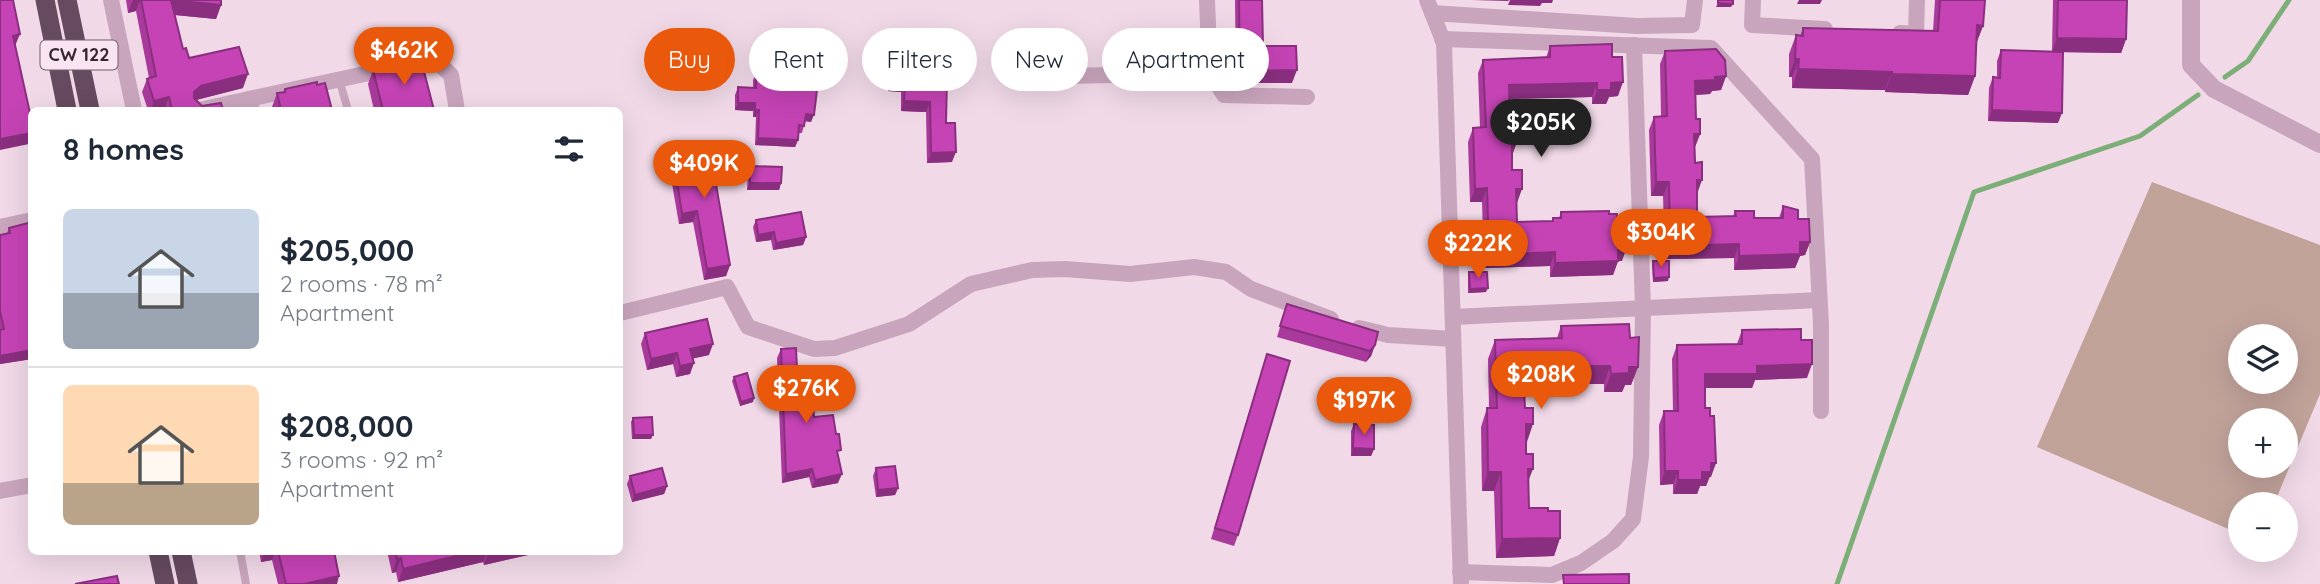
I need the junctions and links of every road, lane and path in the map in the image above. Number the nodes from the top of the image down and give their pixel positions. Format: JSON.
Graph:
{"nodes":[{"id":1,"x":45,"y":0,"type":"edge"},
{"id":2,"x":111,"y":0,"type":"edge"},
{"id":3,"x":1207,"y":0,"type":"edge"},
{"id":4,"x":1695,"y":0,"type":"edge"},
{"id":5,"x":1753,"y":0,"type":"edge"},
{"id":6,"x":1917,"y":0,"type":"edge"},
{"id":7,"x":2191,"y":0,"type":"edge"},
{"id":8,"x":71,"y":2,"type":"edge"},
{"id":9,"x":1429,"y":7,"type":"edge"},
{"id":10,"x":1208,"y":28,"type":"edge"},
{"id":11,"x":1847,"y":30,"type":"edge"},
{"id":12,"x":1888,"y":33,"type":"edge"},
{"id":13,"x":1443,"y":39,"type":"junction"},
{"id":14,"x":1634,"y":46,"type":"junction"},
{"id":15,"x":339,"y":79,"type":"junction"},
{"id":16,"x":1221,"y":91,"type":"edge"},
{"id":17,"x":1307,"y":97,"type":"dead end"},
{"id":18,"x":251,"y":105,"type":"edge"},
{"id":19,"x":66,"y":107,"type":"edge"},
{"id":20,"x":89,"y":107,"type":"edge"},
{"id":21,"x":133,"y":107,"type":"edge"},
{"id":22,"x":230,"y":107,"type":"edge"},
{"id":23,"x":347,"y":107,"type":"edge"},
{"id":24,"x":456,"y":107,"type":"edge"},
{"id":25,"x":2320,"y":144,"type":"edge"},
{"id":26,"x":28,"y":221,"type":"edge"},
{"id":27,"x":0,"y":227,"type":"edge"},
{"id":28,"x":1819,"y":300,"type":"junction"},
{"id":29,"x":1643,"y":308,"type":"junction"},
{"id":30,"x":623,"y":312,"type":"edge"},
{"id":31,"x":1453,"y":317,"type":"junction"},
{"id":32,"x":1453,"y":339,"type":"junction"},
{"id":33,"x":1821,"y":411,"type":"dead end"},
{"id":34,"x":28,"y":486,"type":"edge"},
{"id":35,"x":0,"y":491,"type":"edge"},
{"id":36,"x":159,"y":555,"type":"edge"},
{"id":37,"x":182,"y":555,"type":"edge"},
{"id":38,"x":241,"y":555,"type":"edge"},
{"id":39,"x":1461,"y":578,"type":"edge"},
{"id":40,"x":165,"y":584,"type":"edge"},
{"id":41,"x":188,"y":584,"type":"edge"},
{"id":42,"x":246,"y":584,"type":"edge"}],
"edges":[{"from":1,"to":19,"type":"highway","number":"CW 122"},
{"from":2,"to":21,"type":"street"},
{"from":3,"to":10,"type":"street"},
{"from":4,"to":9,"type":"street"},
{"from":5,"to":11,"type":"street"},
{"from":6,"to":12,"type":"street"},
{"from":7,"to":25,"type":"street"},
{"from":8,"to":20,"type":"highway","number":"CW 122"},
{"from":9,"to":13,"type":"street"},
{"from":13,"to":14,"type":"street"},
{"from":13,"to":31,"type":"street"},
{"from":14,"to":28,"type":"street"},
{"from":14,"to":29,"type":"street"},
{"from":15,"to":18,"type":"street"},
{"from":15,"to":23,"type":"lane"},
{"from":15,"to":24,"type":"street"},
{"from":16,"to":17,"type":"street"},
{"from":18,"to":22,"type":"street"},
{"from":26,"to":27,"type":"street"},
{"from":28,"to":29,"type":"street"},
{"from":28,"to":33,"type":"street"},
{"from":29,"to":31,"type":"street"},
{"from":29,"to":39,"type":"street"},
{"from":30,"to":32,"type":"street"},
{"from":31,"to":32,"type":"street"},
{"from":32,"to":39,"type":"street"},
{"from":34,"to":35,"type":"street"},
{"from":36,"to":40,"type":"highway"},
{"from":37,"to":41,"type":"highway"},
{"from":38,"to":42,"type":"lane"}]}
